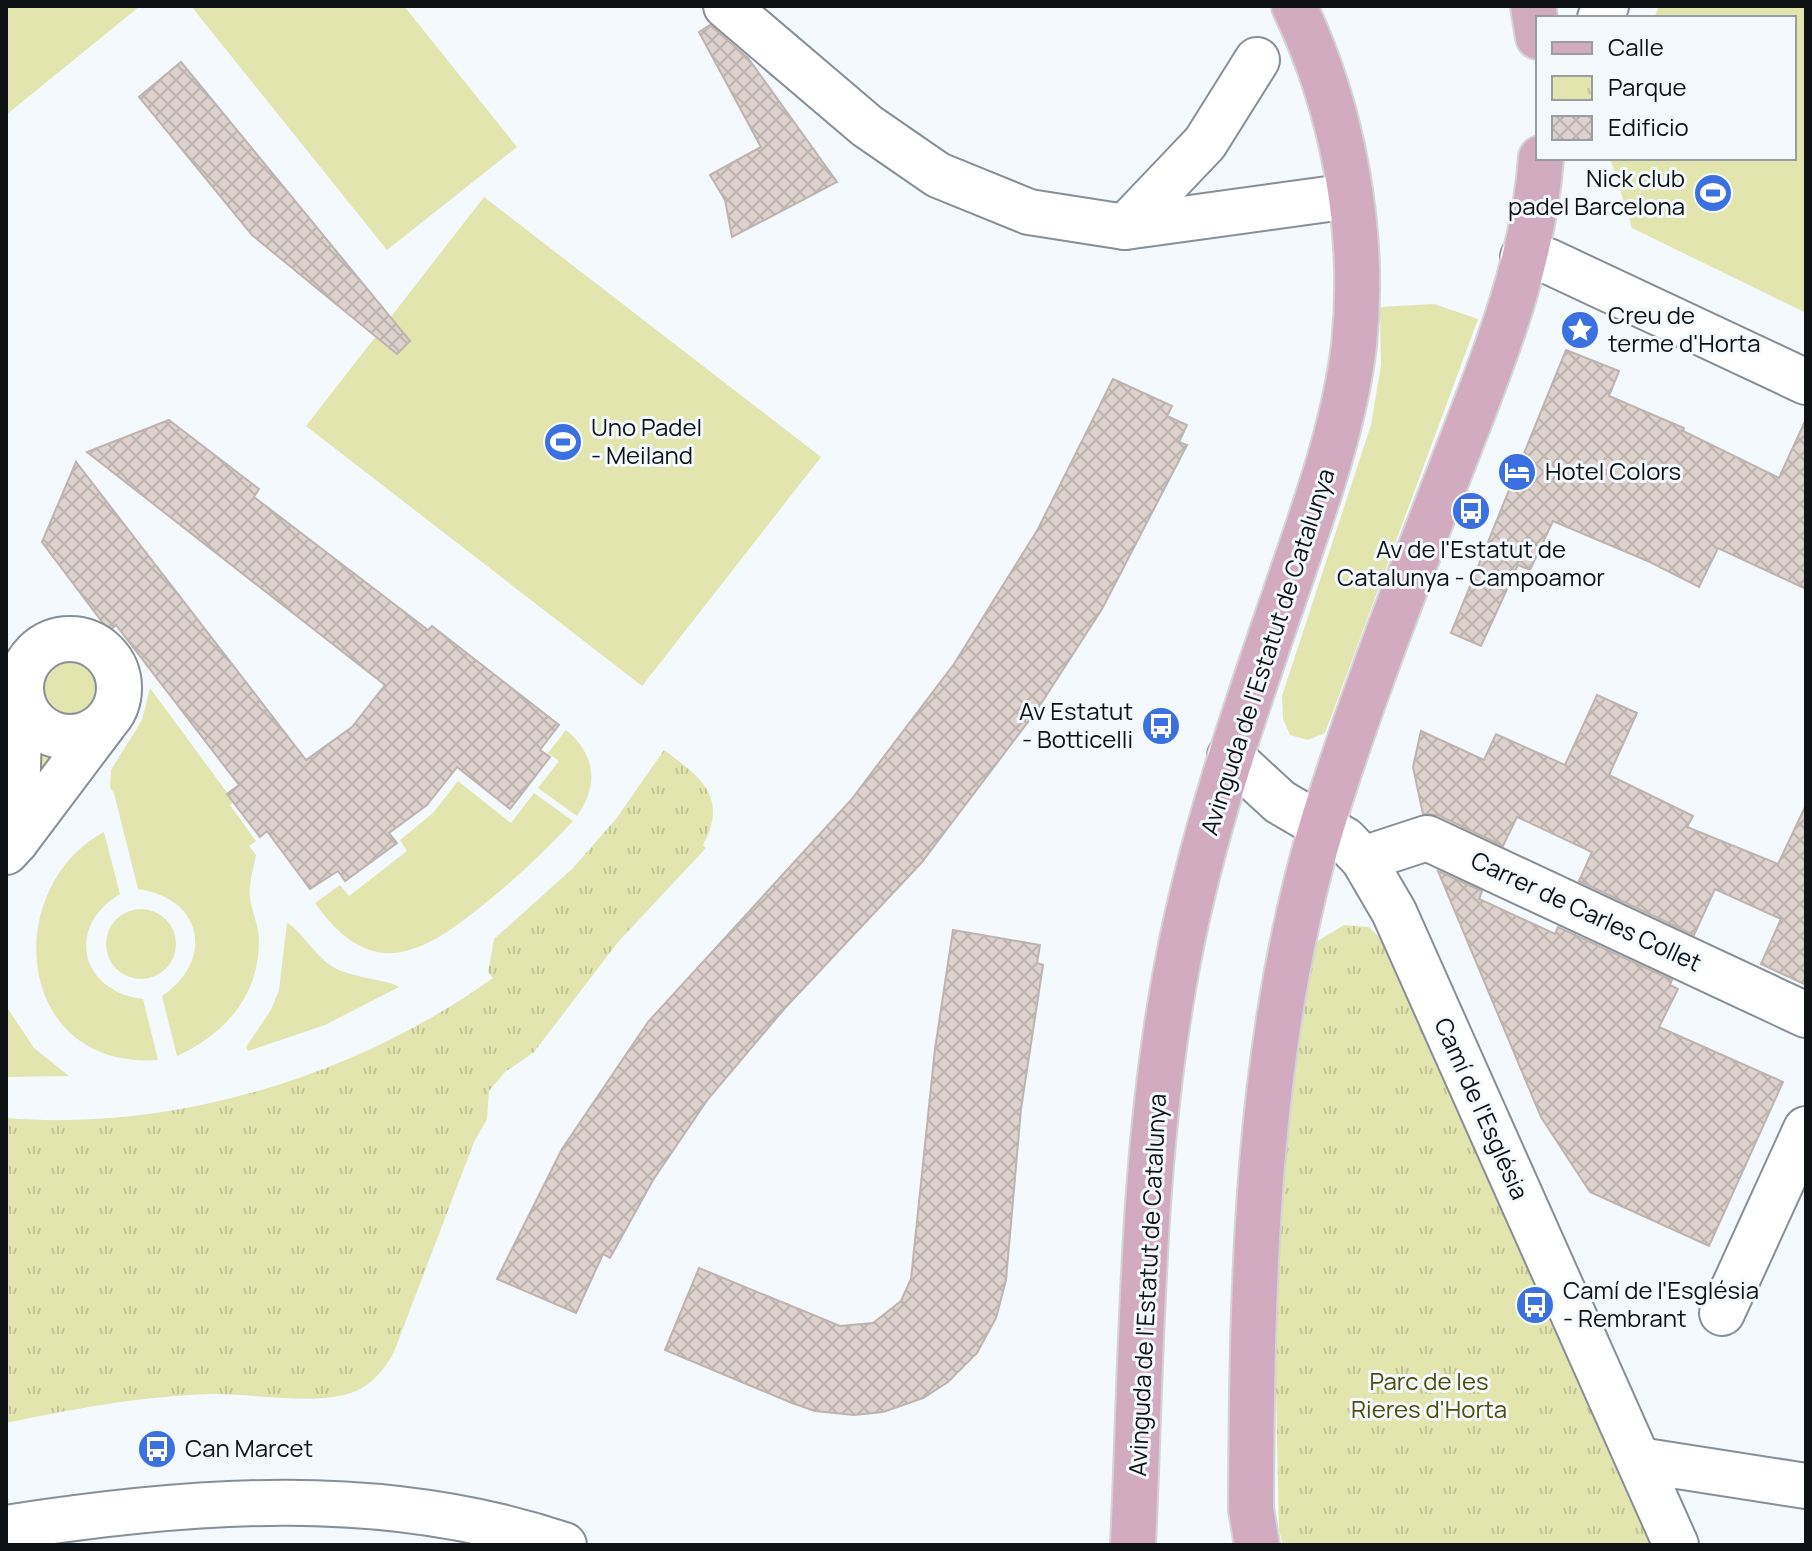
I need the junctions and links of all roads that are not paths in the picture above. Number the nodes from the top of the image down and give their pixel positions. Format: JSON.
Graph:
{"nodes":[{"id":1,"x":726,"y":6,"type":"edge"},
{"id":2,"x":1294,"y":6,"type":"edge"},
{"id":3,"x":1257,"y":60,"type":"dead end"},
{"id":4,"x":1541,"y":160,"type":"edge"},
{"id":5,"x":1350,"y":196,"type":"junction"},
{"id":6,"x":1125,"y":227,"type":"junction"},
{"id":7,"x":1523,"y":257,"type":"junction"},
{"id":8,"x":1806,"y":382,"type":"edge"},
{"id":9,"x":20,"y":693,"type":"junction"},
{"id":10,"x":104,"y":724,"type":"junction"},
{"id":11,"x":1230,"y":756,"type":"junction"},
{"id":12,"x":1323,"y":824,"type":"junction"},
{"id":13,"x":11,"y":846,"type":"edge"},
{"id":14,"x":1363,"y":859,"type":"junction"},
{"id":15,"x":1806,"y":1015,"type":"edge"},
{"id":16,"x":1806,"y":1129,"type":"edge"},
{"id":17,"x":1722,"y":1313,"type":"dead end"},
{"id":18,"x":1639,"y":1460,"type":"junction"},
{"id":19,"x":1806,"y":1486,"type":"edge"},
{"id":20,"x":6,"y":1528,"type":"edge"},
{"id":21,"x":564,"y":1545,"type":"edge"},
{"id":22,"x":1133,"y":1545,"type":"edge"},
{"id":23,"x":1257,"y":1545,"type":"edge"},
{"id":24,"x":1676,"y":1545,"type":"edge"}],
"edges":[{"from":1,"to":6,"type":"street"},
{"from":2,"to":5,"type":"main road","name":"Avinguda de l'Estatut de Catalunya"},
{"from":3,"to":6,"type":"street"},
{"from":4,"to":7,"type":"main road"},
{"from":5,"to":6,"type":"street"},
{"from":5,"to":11,"type":"main road","name":"Avinguda de l'Estatut de Catalunya"},
{"from":7,"to":8,"type":"street"},
{"from":7,"to":12,"type":"main road"},
{"from":9,"to":10,"type":"street"},
{"from":9,"to":10,"type":"street"},
{"from":9,"to":13,"type":"street"},
{"from":10,"to":13,"type":"street"},
{"from":11,"to":12,"type":"street","name":"Camí de l'Església"},
{"from":11,"to":22,"type":"main road","name":"Avinguda de l'Estatut de Catalunya"},
{"from":12,"to":14,"type":"street","name":"Camí de l'Església"},
{"from":12,"to":23,"type":"main road"},
{"from":14,"to":15,"type":"street","name":"Carrer de Carles Collet"},
{"from":14,"to":18,"type":"street","name":"Camí de l'Església"},
{"from":16,"to":17,"type":"street"},
{"from":18,"to":19,"type":"street"},
{"from":18,"to":24,"type":"street","name":"Camí de l'Església"},
{"from":20,"to":21,"type":"street"}]}
